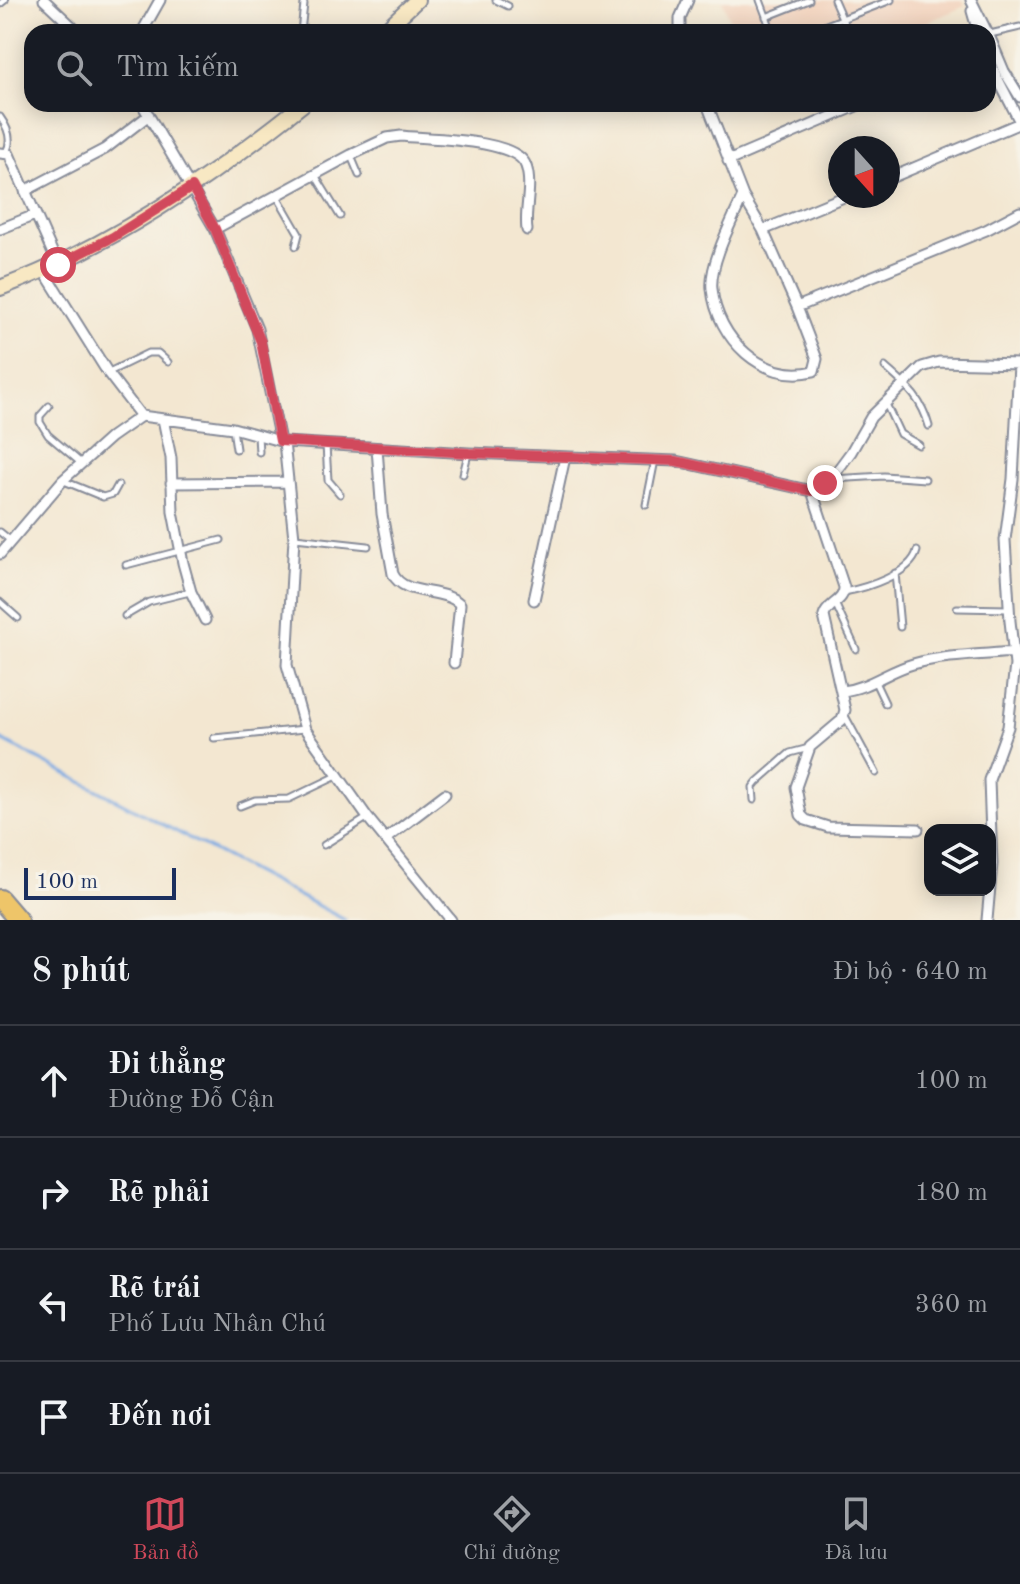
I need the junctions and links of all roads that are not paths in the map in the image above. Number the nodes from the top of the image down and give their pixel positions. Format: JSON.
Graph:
{"nodes":[{"id":1,"x":5,"y":0,"type":"edge"},
{"id":2,"x":44,"y":0,"type":"edge"},
{"id":3,"x":160,"y":0,"type":"edge"},
{"id":4,"x":417,"y":0,"type":"edge"},
{"id":5,"x":496,"y":0,"type":"edge"},
{"id":6,"x":688,"y":0,"type":"edge"},
{"id":7,"x":760,"y":0,"type":"edge"},
{"id":8,"x":809,"y":0,"type":"edge"},
{"id":9,"x":834,"y":0,"type":"edge"},
{"id":10,"x":891,"y":0,"type":"edge"},
{"id":11,"x":970,"y":0,"type":"edge"},
{"id":12,"x":0,"y":4,"type":"edge"},
{"id":13,"x":304,"y":4,"type":"dead end"},
{"id":14,"x":508,"y":6,"type":"dead end"},
{"id":15,"x":766,"y":17,"type":"junction"},
{"id":16,"x":842,"y":19,"type":"junction"},
{"id":17,"x":70,"y":24,"type":"edge"},
{"id":18,"x":146,"y":24,"type":"edge"},
{"id":19,"x":302,"y":24,"type":"edge"},
{"id":20,"x":392,"y":24,"type":"edge"},
{"id":21,"x":680,"y":24,"type":"edge"},
{"id":22,"x":769,"y":24,"type":"edge"},
{"id":23,"x":829,"y":24,"type":"edge"},
{"id":24,"x":844,"y":24,"type":"edge"},
{"id":25,"x":976,"y":24,"type":"edge"},
{"id":26,"x":983,"y":24,"type":"edge"},
{"id":27,"x":1020,"y":27,"type":"edge"},
{"id":28,"x":996,"y":32,"type":"edge"},
{"id":29,"x":996,"y":52,"type":"edge"},
{"id":30,"x":996,"y":76,"type":"edge"},
{"id":31,"x":1020,"y":97,"type":"edge"},
{"id":32,"x":147,"y":112,"type":"edge"},
{"id":33,"x":293,"y":112,"type":"edge"},
{"id":34,"x":710,"y":112,"type":"edge"},
{"id":35,"x":842,"y":112,"type":"edge"},
{"id":36,"x":149,"y":115,"type":"junction"},
{"id":37,"x":0,"y":117,"type":"edge"},
{"id":38,"x":1020,"y":123,"type":"edge"},
{"id":39,"x":3,"y":153,"type":"edge"},
{"id":40,"x":351,"y":155,"type":"junction"},
{"id":41,"x":728,"y":161,"type":"junction"},
{"id":42,"x":315,"y":174,"type":"junction"},
{"id":43,"x":900,"y":174,"type":"edge"},
{"id":44,"x":359,"y":175,"type":"dead end"},
{"id":45,"x":192,"y":187,"type":"junction"},
{"id":46,"x":25,"y":191,"type":"junction"},
{"id":47,"x":277,"y":195,"type":"junction"},
{"id":48,"x":743,"y":196,"type":"junction"},
{"id":49,"x":828,"y":203,"type":"edge"},
{"id":50,"x":1020,"y":212,"type":"edge"},
{"id":51,"x":35,"y":215,"type":"junction"},
{"id":52,"x":340,"y":216,"type":"dead end"},
{"id":53,"x":0,"y":229,"type":"edge"},
{"id":54,"x":215,"y":229,"type":"junction"},
{"id":55,"x":527,"y":230,"type":"dead end"},
{"id":56,"x":763,"y":230,"type":"junction"},
{"id":57,"x":296,"y":246,"type":"dead end"},
{"id":58,"x":51,"y":268,"type":"junction"},
{"id":59,"x":0,"y":288,"type":"edge"},
{"id":60,"x":797,"y":307,"type":"junction"},
{"id":61,"x":168,"y":362,"type":"dead end"},
{"id":62,"x":1020,"y":364,"type":"edge"},
{"id":63,"x":885,"y":367,"type":"dead end"},
{"id":64,"x":108,"y":373,"type":"junction"},
{"id":65,"x":903,"y":384,"type":"junction"},
{"id":66,"x":886,"y":402,"type":"junction"},
{"id":67,"x":49,"y":406,"type":"dead end"},
{"id":68,"x":141,"y":416,"type":"junction"},
{"id":69,"x":163,"y":419,"type":"junction"},
{"id":70,"x":929,"y":426,"type":"dead end"},
{"id":71,"x":233,"y":428,"type":"junction"},
{"id":72,"x":258,"y":435,"type":"junction"},
{"id":73,"x":282,"y":441,"type":"junction"},
{"id":74,"x":326,"y":444,"type":"junction"},
{"id":75,"x":919,"y":445,"type":"dead end"},
{"id":76,"x":377,"y":448,"type":"junction"},
{"id":77,"x":236,"y":449,"type":"dead end"},
{"id":78,"x":259,"y":452,"type":"dead end"},
{"id":79,"x":469,"y":453,"type":"junction"},
{"id":80,"x":565,"y":457,"type":"junction"},
{"id":81,"x":655,"y":460,"type":"junction"},
{"id":82,"x":82,"y":464,"type":"junction"},
{"id":83,"x":463,"y":474,"type":"dead end"},
{"id":84,"x":831,"y":479,"type":"junction"},
{"id":85,"x":925,"y":479,"type":"dead end"},
{"id":86,"x":63,"y":480,"type":"junction"},
{"id":87,"x":1016,"y":481,"type":"edge"},
{"id":88,"x":288,"y":482,"type":"junction"},
{"id":89,"x":171,"y":483,"type":"junction"},
{"id":90,"x":118,"y":485,"type":"dead end"},
{"id":91,"x":812,"y":491,"type":"junction"},
{"id":92,"x":340,"y":494,"type":"dead end"},
{"id":93,"x":646,"y":505,"type":"dead end"},
{"id":94,"x":0,"y":532,"type":"edge"},
{"id":95,"x":294,"y":538,"type":"junction"},
{"id":96,"x":221,"y":540,"type":"dead end"},
{"id":97,"x":12,"y":541,"type":"junction"},
{"id":98,"x":368,"y":546,"type":"dead end"},
{"id":99,"x":181,"y":549,"type":"junction"},
{"id":100,"x":917,"y":551,"type":"dead end"},
{"id":101,"x":0,"y":554,"type":"edge"},
{"id":102,"x":126,"y":565,"type":"dead end"},
{"id":103,"x":895,"y":573,"type":"junction"},
{"id":104,"x":191,"y":592,"type":"junction"},
{"id":105,"x":844,"y":592,"type":"junction"},
{"id":106,"x":534,"y":600,"type":"dead end"},
{"id":107,"x":0,"y":602,"type":"edge"},
{"id":108,"x":835,"y":603,"type":"junction"},
{"id":109,"x":957,"y":608,"type":"dead end"},
{"id":110,"x":1009,"y":609,"type":"junction"},
{"id":111,"x":125,"y":616,"type":"dead end"},
{"id":112,"x":18,"y":618,"type":"dead end"},
{"id":113,"x":205,"y":620,"type":"dead end"},
{"id":114,"x":900,"y":627,"type":"dead end"},
{"id":115,"x":856,"y":649,"type":"dead end"},
{"id":116,"x":1014,"y":652,"type":"junction"},
{"id":117,"x":454,"y":663,"type":"dead end"},
{"id":118,"x":875,"y":682,"type":"junction"},
{"id":119,"x":842,"y":691,"type":"junction"},
{"id":120,"x":885,"y":703,"type":"dead end"},
{"id":121,"x":845,"y":716,"type":"junction"},
{"id":122,"x":305,"y":729,"type":"junction"},
{"id":123,"x":214,"y":738,"type":"dead end"},
{"id":124,"x":810,"y":747,"type":"junction"},
{"id":125,"x":876,"y":773,"type":"dead end"},
{"id":126,"x":338,"y":775,"type":"junction"},
{"id":127,"x":445,"y":794,"type":"dead end"},
{"id":128,"x":754,"y":800,"type":"dead end"},
{"id":129,"x":240,"y":806,"type":"dead end"},
{"id":130,"x":368,"y":818,"type":"junction"},
{"id":131,"x":918,"y":829,"type":"dead end"},
{"id":132,"x":387,"y":838,"type":"junction"},
{"id":133,"x":324,"y":845,"type":"dead end"},
{"id":134,"x":0,"y":899,"type":"edge"},
{"id":135,"x":18,"y":920,"type":"edge"},
{"id":136,"x":451,"y":920,"type":"edge"},
{"id":137,"x":987,"y":920,"type":"edge"}],
"edges":[{"from":1,"to":12,"type":"lane"},
{"from":2,"to":17,"type":"street"},
{"from":3,"to":18,"type":"street"},
{"from":4,"to":20,"type":"main road"},
{"from":5,"to":14,"type":"lane"},
{"from":6,"to":21,"type":"street"},
{"from":7,"to":15,"type":"lane"},
{"from":8,"to":15,"type":"lane"},
{"from":9,"to":16,"type":"lane"},
{"from":10,"to":16,"type":"lane"},
{"from":11,"to":25,"type":"street"},
{"from":11,"to":26,"type":"street"},
{"from":13,"to":19,"type":"lane"},
{"from":15,"to":22,"type":"lane"},
{"from":16,"to":23,"type":"lane"},
{"from":16,"to":24,"type":"lane"},
{"from":27,"to":28,"type":"lane"},
{"from":29,"to":31,"type":"street"},
{"from":30,"to":38,"type":"street"},
{"from":32,"to":36,"type":"street"},
{"from":33,"to":45,"type":"main road"},
{"from":34,"to":41,"type":"street"},
{"from":35,"to":41,"type":"street"},
{"from":36,"to":45,"type":"street"},
{"from":36,"to":46,"type":"street"},
{"from":37,"to":39,"type":"lane"},
{"from":38,"to":43,"type":"street"},
{"from":39,"to":46,"type":"street"},
{"from":40,"to":42,"type":"street"},
{"from":40,"to":44,"type":"lane"},
{"from":40,"to":55,"type":"street"},
{"from":41,"to":48,"type":"street"},
{"from":42,"to":47,"type":"street"},
{"from":42,"to":52,"type":"lane"},
{"from":45,"to":54,"type":"street"},
{"from":45,"to":58,"type":"main road"},
{"from":46,"to":51,"type":"street"},
{"from":47,"to":54,"type":"street"},
{"from":47,"to":57,"type":"lane"},
{"from":48,"to":56,"type":"street"},
{"from":48,"to":60,"type":"street"},
{"from":49,"to":56,"type":"street"},
{"from":50,"to":60,"type":"street"},
{"from":51,"to":53,"type":"street"},
{"from":51,"to":58,"type":"street"},
{"from":54,"to":73,"type":"street"},
{"from":56,"to":60,"type":"street"},
{"from":58,"to":59,"type":"main road"},
{"from":58,"to":64,"type":"street"},
{"from":61,"to":64,"type":"lane"},
{"from":62,"to":65,"type":"street"},
{"from":62,"to":87,"type":"street"},
{"from":63,"to":65,"type":"lane"},
{"from":64,"to":68,"type":"street"},
{"from":65,"to":66,"type":"street"},
{"from":65,"to":70,"type":"lane"},
{"from":66,"to":75,"type":"lane"},
{"from":66,"to":84,"type":"street"},
{"from":67,"to":82,"type":"lane"},
{"from":68,"to":69,"type":"street"},
{"from":68,"to":82,"type":"street"},
{"from":69,"to":71,"type":"street"},
{"from":69,"to":89,"type":"street"},
{"from":71,"to":72,"type":"street"},
{"from":71,"to":77,"type":"lane"},
{"from":72,"to":73,"type":"street"},
{"from":72,"to":78,"type":"lane"},
{"from":73,"to":74,"type":"street"},
{"from":73,"to":88,"type":"street"},
{"from":74,"to":76,"type":"street"},
{"from":74,"to":92,"type":"lane"},
{"from":76,"to":79,"type":"street"},
{"from":76,"to":117,"type":"street"},
{"from":79,"to":80,"type":"street"},
{"from":79,"to":83,"type":"lane"},
{"from":80,"to":81,"type":"street"},
{"from":80,"to":106,"type":"street"},
{"from":81,"to":91,"type":"street"},
{"from":81,"to":93,"type":"lane"},
{"from":82,"to":86,"type":"street"},
{"from":84,"to":85,"type":"lane"},
{"from":84,"to":91,"type":"street"},
{"from":86,"to":90,"type":"lane"},
{"from":86,"to":97,"type":"street"},
{"from":87,"to":110,"type":"street"},
{"from":88,"to":89,"type":"street"},
{"from":88,"to":95,"type":"street"},
{"from":89,"to":99,"type":"street"},
{"from":91,"to":105,"type":"street"},
{"from":94,"to":97,"type":"lane"},
{"from":95,"to":98,"type":"lane"},
{"from":95,"to":122,"type":"street"},
{"from":96,"to":99,"type":"lane"},
{"from":97,"to":101,"type":"street"},
{"from":99,"to":102,"type":"lane"},
{"from":99,"to":104,"type":"street"},
{"from":100,"to":103,"type":"lane"},
{"from":103,"to":105,"type":"lane"},
{"from":103,"to":114,"type":"lane"},
{"from":104,"to":111,"type":"lane"},
{"from":104,"to":113,"type":"street"},
{"from":105,"to":108,"type":"street"},
{"from":107,"to":112,"type":"lane"},
{"from":108,"to":115,"type":"lane"},
{"from":108,"to":119,"type":"street"},
{"from":109,"to":110,"type":"lane"},
{"from":110,"to":116,"type":"street"},
{"from":116,"to":118,"type":"street"},
{"from":116,"to":137,"type":"street"},
{"from":118,"to":119,"type":"street"},
{"from":118,"to":120,"type":"lane"},
{"from":119,"to":121,"type":"street"},
{"from":121,"to":124,"type":"street"},
{"from":121,"to":125,"type":"lane"},
{"from":122,"to":123,"type":"lane"},
{"from":122,"to":126,"type":"street"},
{"from":124,"to":128,"type":"lane"},
{"from":124,"to":131,"type":"street"},
{"from":126,"to":129,"type":"lane"},
{"from":126,"to":130,"type":"street"},
{"from":127,"to":132,"type":"street"},
{"from":130,"to":132,"type":"street"},
{"from":130,"to":133,"type":"lane"},
{"from":132,"to":136,"type":"street"},
{"from":134,"to":135,"type":"highway"}]}
